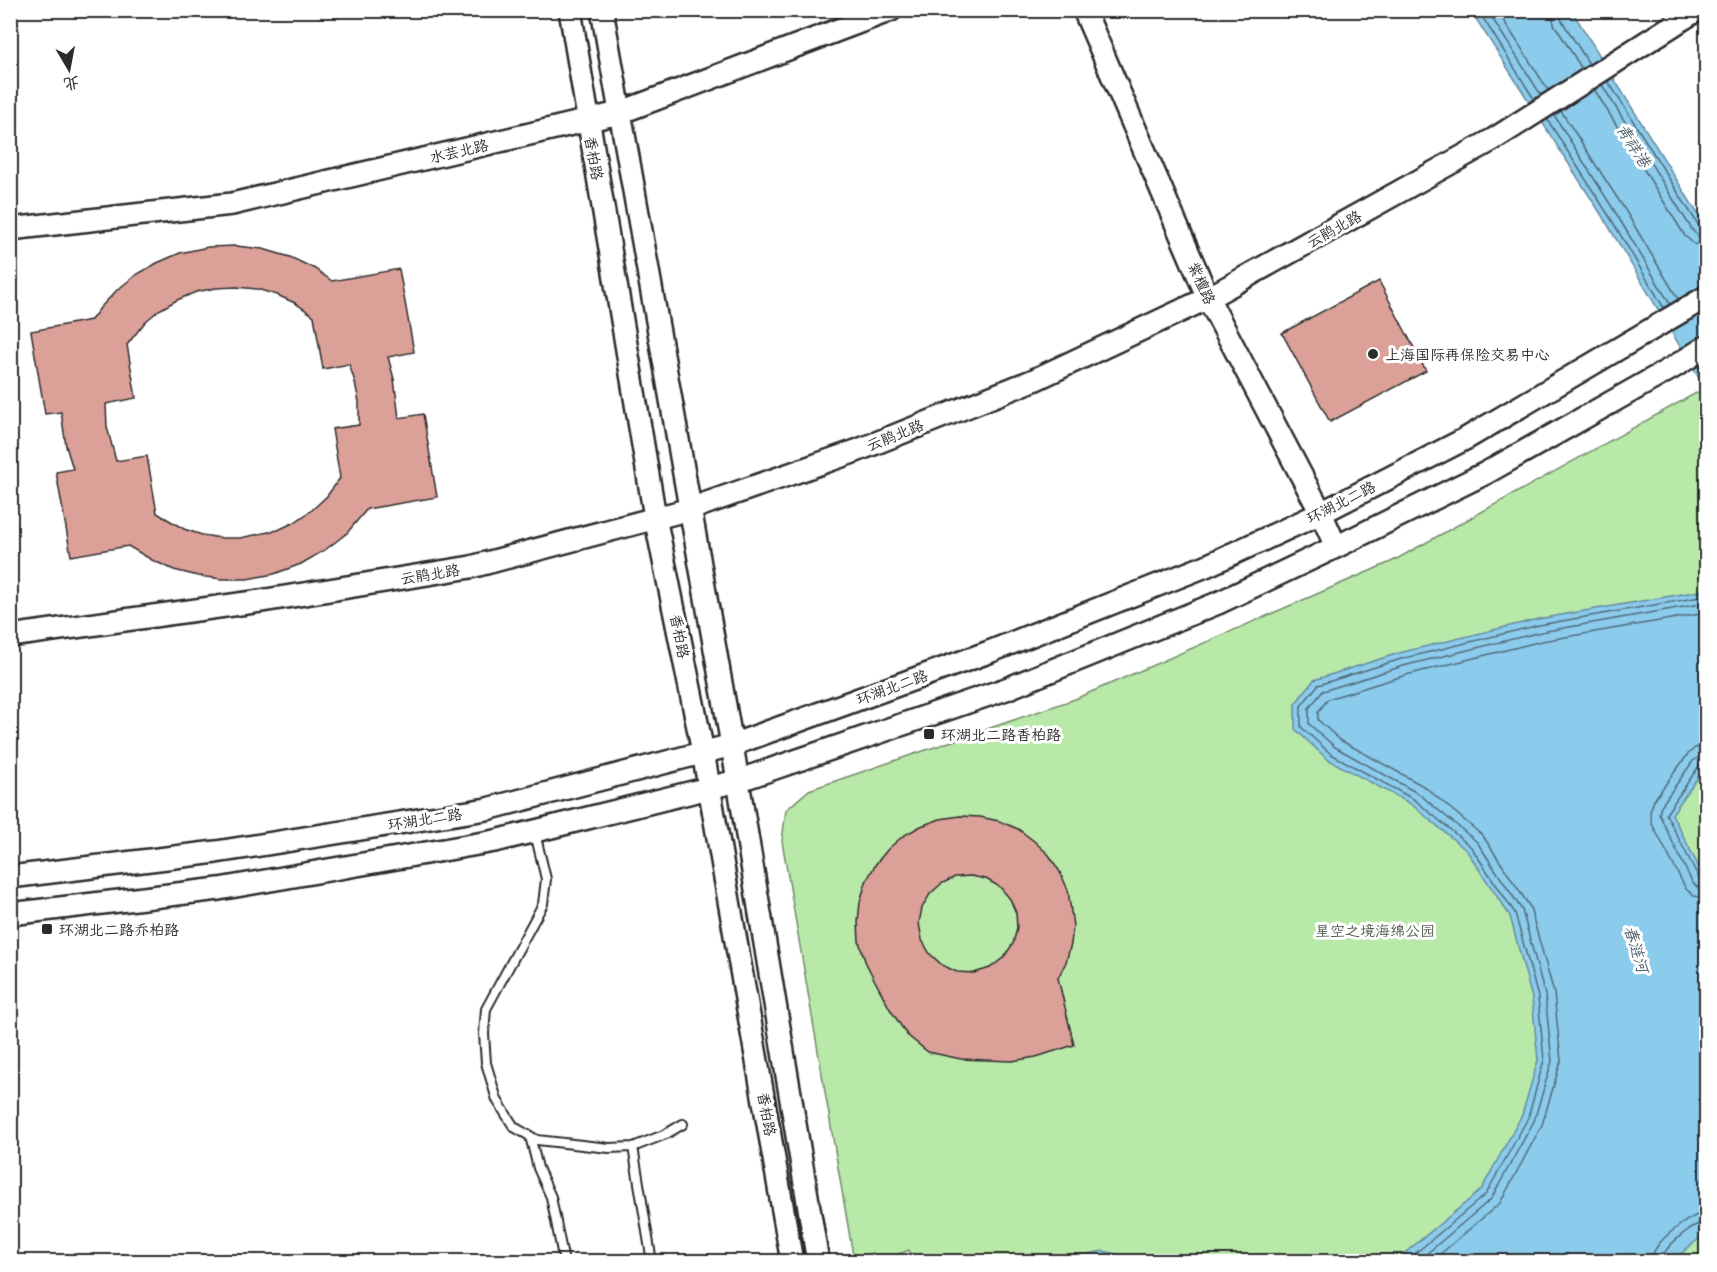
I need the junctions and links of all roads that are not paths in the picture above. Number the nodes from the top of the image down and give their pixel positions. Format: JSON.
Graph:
{"nodes":[{"id":1,"x":570,"y":10,"type":"edge"},
{"id":2,"x":602,"y":10,"type":"edge"},
{"id":3,"x":891,"y":10,"type":"edge"},
{"id":4,"x":1084,"y":10,"type":"edge"},
{"id":5,"x":1697,"y":10,"type":"edge"},
{"id":6,"x":619,"y":113,"type":"junction"},
{"id":7,"x":588,"y":120,"type":"junction"},
{"id":8,"x":10,"y":229,"type":"edge"},
{"id":9,"x":1707,"y":297,"type":"edge"},
{"id":10,"x":1208,"y":298,"type":"junction"},
{"id":11,"x":1707,"y":347,"type":"edge"},
{"id":12,"x":690,"y":509,"type":"junction"},
{"id":13,"x":1320,"y":513,"type":"junction"},
{"id":14,"x":655,"y":517,"type":"junction"},
{"id":15,"x":1336,"y":547,"type":"junction"},
{"id":16,"x":10,"y":636,"type":"edge"},
{"id":17,"x":732,"y":745,"type":"junction"},
{"id":18,"x":703,"y":752,"type":"junction"},
{"id":19,"x":738,"y":781,"type":"junction"},
{"id":20,"x":710,"y":788,"type":"junction"},
{"id":21,"x":534,"y":831,"type":"junction"},
{"id":22,"x":10,"y":878,"type":"edge"},
{"id":23,"x":10,"y":914,"type":"edge"},
{"id":24,"x":683,"y":1124,"type":"dead end"},
{"id":25,"x":530,"y":1136,"type":"junction"},
{"id":26,"x":633,"y":1147,"type":"junction"},
{"id":27,"x":564,"y":1262,"type":"edge"},
{"id":28,"x":652,"y":1262,"type":"edge"},
{"id":29,"x":792,"y":1262,"type":"edge"},
{"id":30,"x":818,"y":1262,"type":"edge"}],
"edges":[{"from":1,"to":7,"type":"main road","name":"香柏路"},
{"from":2,"to":6,"type":"main road","name":"香柏路"},
{"from":3,"to":6,"type":"main road","name":"水芸北路"},
{"from":4,"to":10,"type":"main road","name":"紫檀路"},
{"from":5,"to":10,"type":"main road","name":"云鹃北路"},
{"from":6,"to":7,"type":"main road","name":"水芸北路"},
{"from":6,"to":12,"type":"main road","name":"香柏路"},
{"from":7,"to":8,"type":"main road","name":"水芸北路"},
{"from":7,"to":14,"type":"main road","name":"香柏路"},
{"from":9,"to":13,"type":"main road","name":"环湖北二路"},
{"from":10,"to":12,"type":"main road","name":"云鹃北路"},
{"from":10,"to":13,"type":"main road","name":"紫檀路"},
{"from":11,"to":15,"type":"main road"},
{"from":12,"to":14,"type":"main road","name":"云鹃北路"},
{"from":12,"to":17,"type":"main road","name":"香柏路"},
{"from":13,"to":15,"type":"main road","name":"紫檀路"},
{"from":13,"to":17,"type":"main road","name":"环湖北二路"},
{"from":14,"to":16,"type":"main road","name":"云鹃北路"},
{"from":14,"to":18,"type":"main road","name":"香柏路"},
{"from":15,"to":19,"type":"main road"},
{"from":17,"to":18,"type":"main road","name":"环湖北二路"},
{"from":17,"to":19,"type":"main road","name":"香柏路"},
{"from":18,"to":20,"type":"main road","name":"香柏路"},
{"from":18,"to":22,"type":"main road","name":"环湖北二路"},
{"from":19,"to":20,"type":"main road"},
{"from":19,"to":30,"type":"main road","name":"香柏路"},
{"from":20,"to":21,"type":"main road"},
{"from":20,"to":29,"type":"main road","name":"香柏路"},
{"from":21,"to":23,"type":"main road"},
{"from":21,"to":25,"type":"lane"},
{"from":24,"to":26,"type":"lane"},
{"from":25,"to":26,"type":"lane"},
{"from":25,"to":27,"type":"lane"},
{"from":26,"to":28,"type":"lane"}]}
